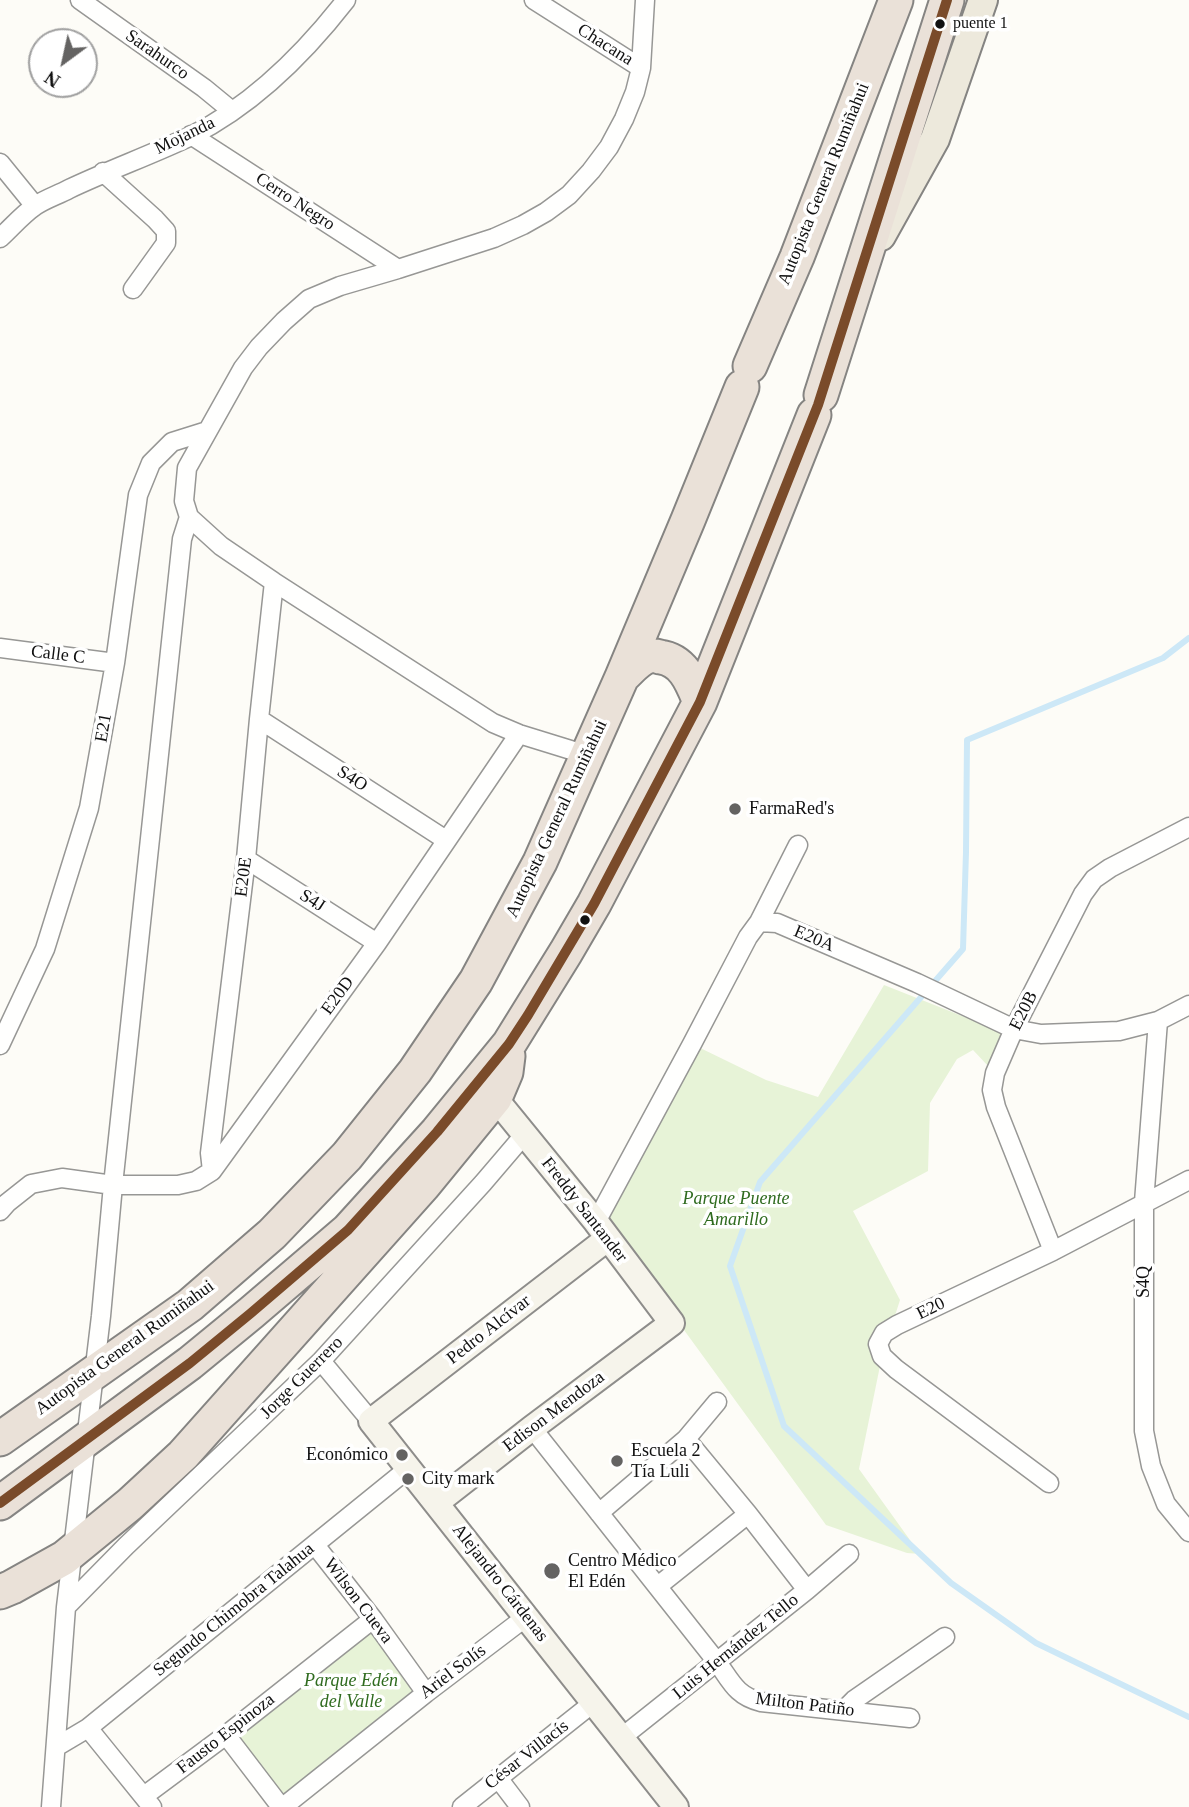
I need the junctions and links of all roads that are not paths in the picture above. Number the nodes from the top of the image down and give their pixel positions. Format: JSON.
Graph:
{"nodes":[{"id":1,"x":80,"y":0,"type":"edge"},
{"id":2,"x":346,"y":0,"type":"edge"},
{"id":3,"x":534,"y":0,"type":"edge"},
{"id":4,"x":645,"y":0,"type":"edge"},
{"id":5,"x":896,"y":0,"type":"edge"},
{"id":6,"x":947,"y":0,"type":"edge"},
{"id":7,"x":983,"y":0,"type":"edge"},
{"id":8,"x":876,"y":53,"type":"junction"},
{"id":9,"x":641,"y":68,"type":"junction"},
{"id":10,"x":924,"y":71,"type":"junction"},
{"id":11,"x":232,"y":111,"type":"junction"},
{"id":12,"x":191,"y":135,"type":"junction"},
{"id":13,"x":0,"y":163,"type":"edge"},
{"id":14,"x":103,"y":172,"type":"junction"},
{"id":15,"x":35,"y":206,"type":"junction"},
{"id":16,"x":0,"y":238,"type":"edge"},
{"id":17,"x":398,"y":269,"type":"junction"},
{"id":18,"x":856,"y":281,"type":"junction"},
{"id":19,"x":133,"y":289,"type":"dead end"},
{"id":20,"x":207,"y":431,"type":"junction"},
{"id":21,"x":189,"y":517,"type":"junction"},
{"id":22,"x":274,"y":582,"type":"junction"},
{"id":23,"x":0,"y":648,"type":"edge"},
{"id":24,"x":115,"y":663,"type":"junction"},
{"id":25,"x":622,"y":677,"type":"junction"},
{"id":26,"x":700,"y":702,"type":"junction"},
{"id":27,"x":259,"y":719,"type":"junction"},
{"id":28,"x":519,"y":734,"type":"junction"},
{"id":29,"x":587,"y":755,"type":"junction"},
{"id":30,"x":1189,"y":827,"type":"edge"},
{"id":31,"x":446,"y":840,"type":"junction"},
{"id":32,"x":798,"y":845,"type":"dead end"},
{"id":33,"x":246,"y":859,"type":"junction"},
{"id":34,"x":759,"y":922,"type":"junction"},
{"id":35,"x":377,"y":943,"type":"junction"},
{"id":36,"x":1189,"y":1005,"type":"edge"},
{"id":37,"x":1158,"y":1021,"type":"junction"},
{"id":38,"x":1011,"y":1028,"type":"junction"},
{"id":39,"x":509,"y":1044,"type":"junction"},
{"id":40,"x":0,"y":1045,"type":"edge"},
{"id":41,"x":495,"y":1098,"type":"junction"},
{"id":42,"x":524,"y":1135,"type":"junction"},
{"id":43,"x":212,"y":1171,"type":"junction"},
{"id":44,"x":1189,"y":1180,"type":"edge"},
{"id":45,"x":113,"y":1185,"type":"junction"},
{"id":46,"x":1144,"y":1202,"type":"junction"},
{"id":47,"x":0,"y":1211,"type":"edge"},
{"id":48,"x":601,"y":1230,"type":"junction"},
{"id":49,"x":1053,"y":1251,"type":"junction"},
{"id":50,"x":672,"y":1323,"type":"joint"},
{"id":51,"x":321,"y":1362,"type":"junction"},
{"id":52,"x":717,"y":1402,"type":"dead end"},
{"id":53,"x":371,"y":1421,"type":"junction"},
{"id":54,"x":532,"y":1428,"type":"junction"},
{"id":55,"x":0,"y":1439,"type":"edge"},
{"id":56,"x":686,"y":1439,"type":"junction"},
{"id":57,"x":409,"y":1468,"type":"junction"},
{"id":58,"x":1048,"y":1483,"type":"dead end"},
{"id":59,"x":0,"y":1503,"type":"edge"},
{"id":60,"x":436,"y":1503,"type":"junction"},
{"id":61,"x":600,"y":1513,"type":"junction"},
{"id":62,"x":748,"y":1514,"type":"junction"},
{"id":63,"x":1189,"y":1532,"type":"edge"},
{"id":64,"x":315,"y":1545,"type":"junction"},
{"id":65,"x":849,"y":1553,"type":"dead end"},
{"id":66,"x":658,"y":1586,"type":"junction"},
{"id":67,"x":807,"y":1590,"type":"junction"},
{"id":68,"x":4,"y":1592,"type":"edge"},
{"id":69,"x":66,"y":1606,"type":"junction"},
{"id":70,"x":526,"y":1617,"type":"junction"},
{"id":71,"x":373,"y":1619,"type":"junction"},
{"id":72,"x":945,"y":1637,"type":"dead end"},
{"id":73,"x":717,"y":1661,"type":"junction"},
{"id":74,"x":426,"y":1693,"type":"junction"},
{"id":75,"x":593,"y":1703,"type":"junction"},
{"id":76,"x":844,"y":1710,"type":"junction"},
{"id":77,"x":910,"y":1718,"type":"dead end"},
{"id":78,"x":88,"y":1728,"type":"junction"},
{"id":79,"x":226,"y":1735,"type":"junction"},
{"id":80,"x":621,"y":1738,"type":"junction"},
{"id":81,"x":56,"y":1747,"type":"junction"},
{"id":82,"x":498,"y":1778,"type":"junction"},
{"id":83,"x":148,"y":1802,"type":"edge"},
{"id":84,"x":51,"y":1807,"type":"edge"},
{"id":85,"x":282,"y":1807,"type":"edge"},
{"id":86,"x":461,"y":1807,"type":"edge"},
{"id":87,"x":520,"y":1807,"type":"edge"},
{"id":88,"x":676,"y":1807,"type":"edge"}],
"edges":[{"from":1,"to":11,"type":"street","name":"Sarahurco"},
{"from":2,"to":11,"type":"street","name":"Mojanda"},
{"from":3,"to":9,"type":"street","name":"Chacana"},
{"from":4,"to":9,"type":"street"},
{"from":5,"to":8,"type":"highway","name":"Autopista General Rumiñahui"},
{"from":6,"to":10,"type":"highway"},
{"from":7,"to":18,"type":"main road"},
{"from":8,"to":10,"type":"highway"},
{"from":8,"to":25,"type":"highway","name":"Autopista General Rumiñahui"},
{"from":9,"to":17,"type":"street"},
{"from":10,"to":18,"type":"highway"},
{"from":11,"to":12,"type":"street","name":"Mojanda"},
{"from":12,"to":14,"type":"street","name":"Mojanda"},
{"from":12,"to":17,"type":"street","name":"Cerro Negro"},
{"from":13,"to":15,"type":"street"},
{"from":14,"to":15,"type":"street","name":"Mojanda"},
{"from":14,"to":19,"type":"street"},
{"from":15,"to":16,"type":"street","name":"Mojanda"},
{"from":17,"to":20,"type":"street"},
{"from":18,"to":26,"type":"highway"},
{"from":20,"to":21,"type":"street"},
{"from":20,"to":24,"type":"street","name":"E21"},
{"from":21,"to":22,"type":"street"},
{"from":21,"to":45,"type":"street"},
{"from":22,"to":27,"type":"street","name":"E20E"},
{"from":22,"to":28,"type":"street"},
{"from":23,"to":24,"type":"street","name":"Calle C"},
{"from":24,"to":40,"type":"street","name":"E21"},
{"from":25,"to":26,"type":"highway"},
{"from":25,"to":29,"type":"highway","name":"Autopista General Rumiñahui"},
{"from":26,"to":39,"type":"highway"},
{"from":27,"to":31,"type":"street","name":"S4O"},
{"from":27,"to":33,"type":"street","name":"E20E"},
{"from":28,"to":29,"type":"street"},
{"from":28,"to":31,"type":"street","name":"E20D"},
{"from":29,"to":55,"type":"highway","name":"Autopista General Rumiñahui"},
{"from":30,"to":38,"type":"street","name":"E20B"},
{"from":31,"to":35,"type":"street","name":"E20D"},
{"from":32,"to":34,"type":"street"},
{"from":33,"to":35,"type":"street","name":"S4J"},
{"from":33,"to":43,"type":"street","name":"E20E"},
{"from":34,"to":38,"type":"street","name":"E20A"},
{"from":34,"to":48,"type":"street"},
{"from":35,"to":43,"type":"street","name":"E20D"},
{"from":36,"to":37,"type":"street","name":"E20A"},
{"from":37,"to":38,"type":"street","name":"E20A"},
{"from":37,"to":46,"type":"street","name":"S4Q"},
{"from":38,"to":49,"type":"street","name":"E20B"},
{"from":39,"to":41,"type":"highway"},
{"from":39,"to":59,"type":"highway"},
{"from":41,"to":42,"type":"street","name":"Freddy Santander"},
{"from":41,"to":68,"type":"highway"},
{"from":42,"to":48,"type":"street","name":"Freddy Santander"},
{"from":42,"to":51,"type":"street","name":"Jorge Guerrero"},
{"from":43,"to":45,"type":"street"},
{"from":44,"to":46,"type":"street","name":"E20"},
{"from":45,"to":47,"type":"street"},
{"from":45,"to":69,"type":"street"},
{"from":46,"to":49,"type":"street","name":"E20"},
{"from":46,"to":63,"type":"street","name":"S4Q"},
{"from":48,"to":50,"type":"street","name":"Freddy Santander"},
{"from":48,"to":53,"type":"street","name":"Pedro Alcívar"},
{"from":49,"to":58,"type":"street","name":"E20"},
{"from":50,"to":54,"type":"street","name":"Edison Mendoza"},
{"from":51,"to":53,"type":"street","name":"Alejandro Cárdenas"},
{"from":51,"to":69,"type":"street","name":"Jorge Guerrero"},
{"from":52,"to":56,"type":"street"},
{"from":53,"to":57,"type":"street","name":"Alejandro Cárdenas"},
{"from":54,"to":60,"type":"street","name":"Edison Mendoza"},
{"from":54,"to":61,"type":"street","name":"Milton Patiño"},
{"from":56,"to":61,"type":"street"},
{"from":56,"to":62,"type":"street"},
{"from":57,"to":60,"type":"street","name":"Alejandro Cárdenas"},
{"from":57,"to":64,"type":"street","name":"Segundo Chimobra Talahua"},
{"from":60,"to":70,"type":"street","name":"Alejandro Cárdenas"},
{"from":61,"to":66,"type":"street","name":"Milton Patiño"},
{"from":62,"to":66,"type":"street"},
{"from":62,"to":67,"type":"street"},
{"from":64,"to":71,"type":"street","name":"Wilson Cueva"},
{"from":64,"to":78,"type":"street","name":"Segundo Chimobra Talahua"},
{"from":65,"to":67,"type":"street","name":"Luis Hernández Tello"},
{"from":66,"to":73,"type":"street","name":"Milton Patiño"},
{"from":67,"to":73,"type":"street","name":"Luis Hernández Tello"},
{"from":69,"to":81,"type":"street"},
{"from":70,"to":74,"type":"street","name":"Ariel Solís"},
{"from":70,"to":75,"type":"street","name":"Alejandro Cárdenas"},
{"from":71,"to":74,"type":"street","name":"Wilson Cueva"},
{"from":71,"to":79,"type":"street","name":"Fausto Espinoza"},
{"from":72,"to":76,"type":"street"},
{"from":73,"to":76,"type":"street","name":"Milton Patiño"},
{"from":73,"to":80,"type":"street","name":"Luis Hernández Tello"},
{"from":74,"to":85,"type":"street","name":"Ariel Solís"},
{"from":75,"to":80,"type":"street","name":"Alejandro Cárdenas"},
{"from":75,"to":82,"type":"street","name":"César Villacís"},
{"from":76,"to":77,"type":"street","name":"Milton Patiño"},
{"from":78,"to":81,"type":"street","name":"Segundo Chimobra Talahua"},
{"from":78,"to":83,"type":"street"},
{"from":79,"to":83,"type":"street","name":"Fausto Espinoza"},
{"from":79,"to":85,"type":"street"},
{"from":80,"to":88,"type":"street","name":"Alejandro Cárdenas"},
{"from":81,"to":84,"type":"street"},
{"from":82,"to":86,"type":"street","name":"César Villacís"},
{"from":82,"to":87,"type":"street"}]}
